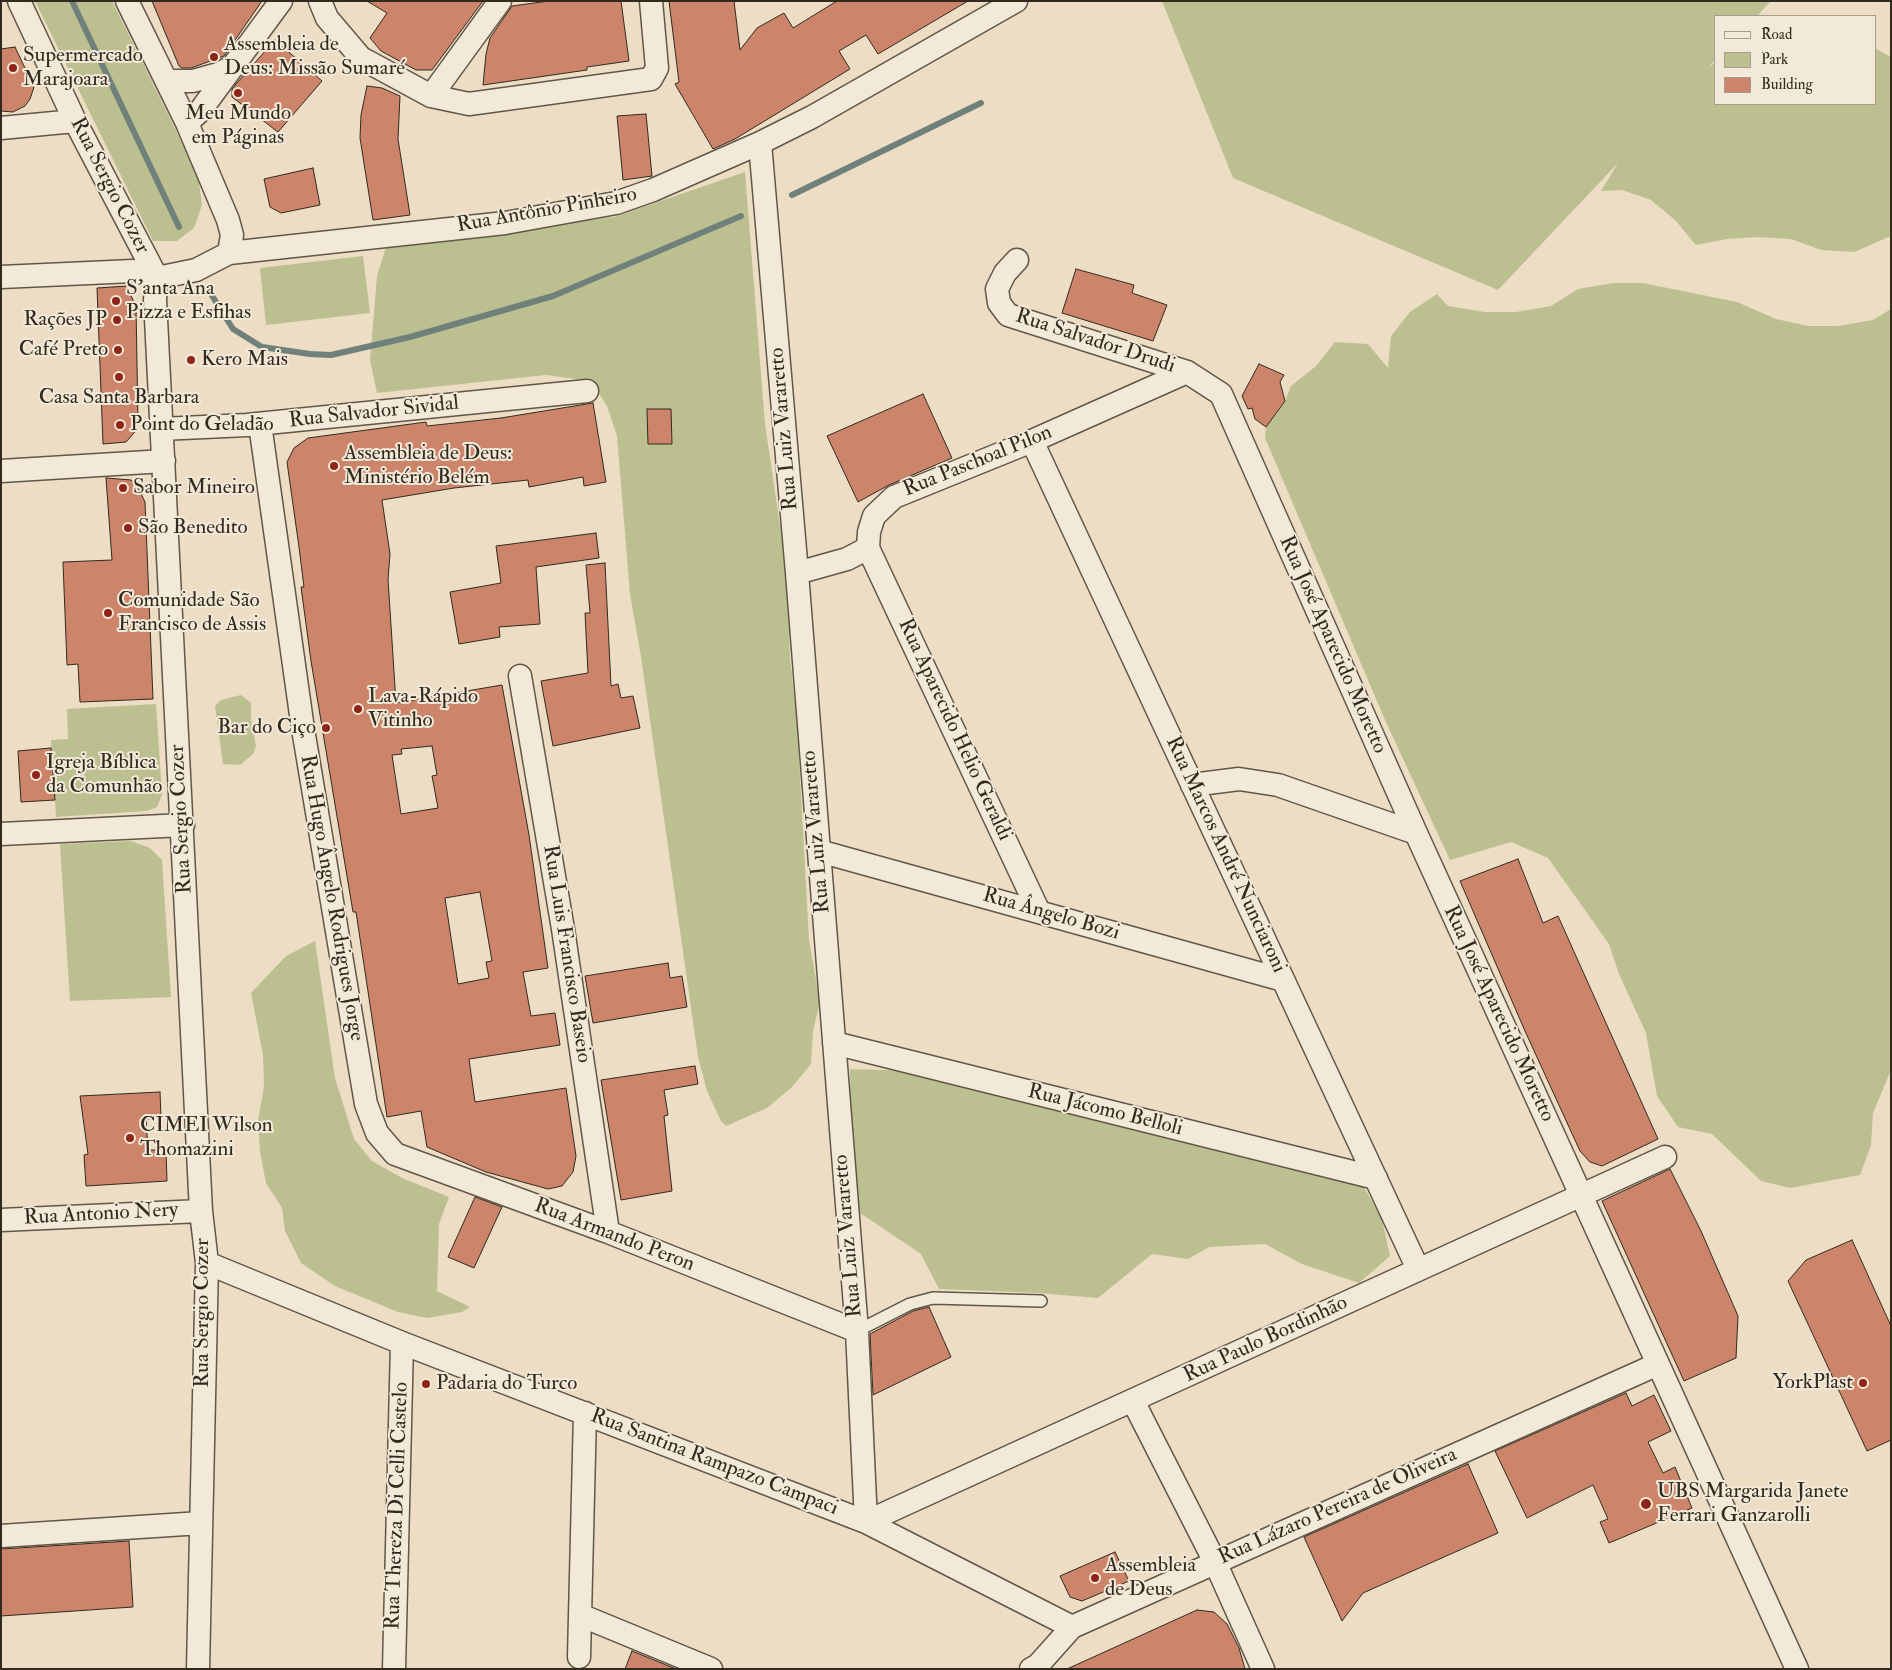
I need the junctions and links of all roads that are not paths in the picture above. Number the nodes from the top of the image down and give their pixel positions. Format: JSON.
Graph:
{"nodes":[{"id":1,"x":19,"y":1,"type":"edge"},
{"id":2,"x":127,"y":1,"type":"edge"},
{"id":3,"x":281,"y":1,"type":"edge"},
{"id":4,"x":320,"y":1,"type":"edge"},
{"id":5,"x":500,"y":1,"type":"edge"},
{"id":6,"x":651,"y":1,"type":"edge"},
{"id":7,"x":1016,"y":1,"type":"edge"},
{"id":8,"x":234,"y":66,"type":"junction"},
{"id":9,"x":167,"y":81,"type":"junction"},
{"id":10,"x":431,"y":96,"type":"junction"},
{"id":11,"x":75,"y":121,"type":"junction"},
{"id":12,"x":187,"y":123,"type":"junction"},
{"id":13,"x":1,"y":128,"type":"edge"},
{"id":14,"x":760,"y":143,"type":"junction"},
{"id":15,"x":229,"y":253,"type":"junction"},
{"id":16,"x":1017,"y":260,"type":"dead end"},
{"id":17,"x":1,"y":277,"type":"edge"},
{"id":18,"x":157,"y":278,"type":"junction"},
{"id":19,"x":1187,"y":372,"type":"junction"},
{"id":20,"x":587,"y":391,"type":"dead end"},
{"id":21,"x":260,"y":424,"type":"junction"},
{"id":22,"x":161,"y":429,"type":"junction"},
{"id":23,"x":1032,"y":441,"type":"junction"},
{"id":24,"x":164,"y":461,"type":"junction"},
{"id":25,"x":1,"y":471,"type":"edge"},
{"id":26,"x":868,"y":548,"type":"junction"},
{"id":27,"x":797,"y":573,"type":"junction"},
{"id":28,"x":520,"y":676,"type":"dead end"},
{"id":29,"x":1192,"y":785,"type":"junction"},
{"id":30,"x":182,"y":825,"type":"junction"},
{"id":31,"x":1416,"y":833,"type":"junction"},
{"id":32,"x":1,"y":834,"type":"edge"},
{"id":33,"x":819,"y":851,"type":"junction"},
{"id":34,"x":1039,"y":912,"type":"junction"},
{"id":35,"x":1283,"y":980,"type":"junction"},
{"id":36,"x":834,"y":1043,"type":"junction"},
{"id":37,"x":377,"y":1133,"type":"joint"},
{"id":38,"x":1665,"y":1157,"type":"dead end"},
{"id":39,"x":1376,"y":1178,"type":"junction"},
{"id":40,"x":1581,"y":1195,"type":"junction"},
{"id":41,"x":201,"y":1211,"type":"junction"},
{"id":42,"x":1,"y":1220,"type":"edge"},
{"id":43,"x":608,"y":1232,"type":"junction"},
{"id":44,"x":207,"y":1263,"type":"junction"},
{"id":45,"x":1418,"y":1269,"type":"junction"},
{"id":46,"x":1041,"y":1301,"type":"dead end"},
{"id":47,"x":857,"y":1331,"type":"junction"},
{"id":48,"x":402,"y":1343,"type":"junction"},
{"id":49,"x":1658,"y":1364,"type":"junction"},
{"id":50,"x":1134,"y":1401,"type":"junction"},
{"id":51,"x":585,"y":1413,"type":"junction"},
{"id":52,"x":201,"y":1522,"type":"junction"},
{"id":53,"x":866,"y":1522,"type":"junction"},
{"id":54,"x":1,"y":1530,"type":"edge"},
{"id":55,"x":1,"y":1536,"type":"edge"},
{"id":56,"x":1215,"y":1562,"type":"junction"},
{"id":57,"x":580,"y":1615,"type":"junction"},
{"id":58,"x":1072,"y":1627,"type":"junction"},
{"id":59,"x":579,"y":1657,"type":"dead end"},
{"id":60,"x":198,"y":1669,"type":"edge"},
{"id":61,"x":394,"y":1669,"type":"edge"},
{"id":62,"x":711,"y":1669,"type":"edge"},
{"id":63,"x":1031,"y":1669,"type":"edge"},
{"id":64,"x":1263,"y":1669,"type":"edge"},
{"id":65,"x":1797,"y":1669,"type":"edge"}],
"edges":[{"from":1,"to":11,"type":"street","name":"Rua Sergio Cozer"},
{"from":2,"to":9,"type":"street"},
{"from":3,"to":8,"type":"street"},
{"from":4,"to":10,"type":"street"},
{"from":5,"to":10,"type":"street"},
{"from":6,"to":10,"type":"street"},
{"from":7,"to":14,"type":"street","name":"Rua Antônio Pinheiro"},
{"from":8,"to":9,"type":"street"},
{"from":8,"to":12,"type":"street"},
{"from":9,"to":12,"type":"street"},
{"from":11,"to":13,"type":"street"},
{"from":11,"to":18,"type":"street","name":"Rua Sergio Cozer"},
{"from":12,"to":15,"type":"street"},
{"from":14,"to":15,"type":"street","name":"Rua Antônio Pinheiro"},
{"from":14,"to":27,"type":"street","name":"Rua Luiz Vararetto"},
{"from":15,"to":18,"type":"street","name":"Rua Antônio Pinheiro"},
{"from":16,"to":19,"type":"street","name":"Rua Salvador Drudi"},
{"from":17,"to":18,"type":"street"},
{"from":18,"to":22,"type":"street","name":"Rua Sergio Cozer"},
{"from":19,"to":23,"type":"street","name":"Rua Paschoal Pilon"},
{"from":19,"to":31,"type":"street","name":"Rua José Aparecido Moretto"},
{"from":20,"to":21,"type":"street","name":"Rua Salvador Sividal"},
{"from":21,"to":22,"type":"street","name":"Rua Salvador Sividal"},
{"from":21,"to":37,"type":"street","name":"Rua Hugo Ângelo Rodrigues Jorge"},
{"from":22,"to":24,"type":"street","name":"Rua Sergio Cozer"},
{"from":23,"to":26,"type":"street","name":"Rua Paschoal Pilon"},
{"from":23,"to":29,"type":"street","name":"Rua Marcos André Nunciaroni"},
{"from":24,"to":25,"type":"street"},
{"from":24,"to":30,"type":"street","name":"Rua Sergio Cozer"},
{"from":26,"to":27,"type":"street"},
{"from":26,"to":34,"type":"street","name":"Rua Aparecido Helio Geraldi"},
{"from":27,"to":33,"type":"street","name":"Rua Luiz Vararetto"},
{"from":28,"to":43,"type":"street","name":"Rua Luis Francisco Baseio"},
{"from":29,"to":31,"type":"street"},
{"from":29,"to":35,"type":"street","name":"Rua Marcos André Nunciaroni"},
{"from":30,"to":32,"type":"street"},
{"from":30,"to":41,"type":"street","name":"Rua Sergio Cozer"},
{"from":31,"to":40,"type":"street","name":"Rua José Aparecido Moretto"},
{"from":33,"to":34,"type":"street","name":"Rua Ângelo Bozi"},
{"from":33,"to":36,"type":"street","name":"Rua Luiz Vararetto"},
{"from":34,"to":35,"type":"street","name":"Rua Ângelo Bozi"},
{"from":35,"to":39,"type":"street","name":"Rua Marcos André Nunciaroni"},
{"from":36,"to":39,"type":"street","name":"Rua Jácomo Belloli"},
{"from":36,"to":47,"type":"street","name":"Rua Luiz Vararetto"},
{"from":37,"to":43,"type":"street","name":"Rua Armando Peron"},
{"from":38,"to":40,"type":"street","name":"Rua Paulo Bordinhão"},
{"from":39,"to":45,"type":"street","name":"Rua Marcos André Nunciaroni"},
{"from":40,"to":45,"type":"street","name":"Rua Paulo Bordinhão"},
{"from":40,"to":49,"type":"street","name":"Rua José Aparecido Moretto"},
{"from":41,"to":42,"type":"street","name":"Rua Antonio Nery"},
{"from":41,"to":44,"type":"street","name":"Rua Sergio Cozer"},
{"from":43,"to":47,"type":"street","name":"Rua Armando Peron"},
{"from":44,"to":48,"type":"street","name":"Rua Santina Rampazo Campaci"},
{"from":44,"to":52,"type":"street","name":"Rua Sergio Cozer"},
{"from":45,"to":50,"type":"street","name":"Rua Paulo Bordinhão"},
{"from":46,"to":47,"type":"lane"},
{"from":47,"to":53,"type":"street","name":"Rua Luiz Vararetto"},
{"from":48,"to":51,"type":"street","name":"Rua Santina Rampazo Campaci"},
{"from":48,"to":61,"type":"street","name":"Rua Thereza Di Celli Castelo"},
{"from":49,"to":56,"type":"street","name":"Rua Lázaro Pereira de Oliveira"},
{"from":49,"to":65,"type":"street","name":"Rua José Aparecido Moretto"},
{"from":50,"to":53,"type":"street","name":"Rua Paulo Bordinhão"},
{"from":50,"to":56,"type":"street"},
{"from":51,"to":53,"type":"street","name":"Rua Santina Rampazo Campaci"},
{"from":51,"to":57,"type":"street"},
{"from":52,"to":55,"type":"street"},
{"from":52,"to":60,"type":"street","name":"Rua Sergio Cozer"},
{"from":53,"to":58,"type":"street","name":"Rua Santina Rampazo Campaci"},
{"from":54,"to":55,"type":"street"},
{"from":56,"to":58,"type":"street","name":"Rua Lázaro Pereira de Oliveira"},
{"from":56,"to":64,"type":"street"},
{"from":57,"to":59,"type":"street"},
{"from":57,"to":62,"type":"street"},
{"from":58,"to":63,"type":"street","name":"Rua Lázaro Pereira de Oliveira"}]}
